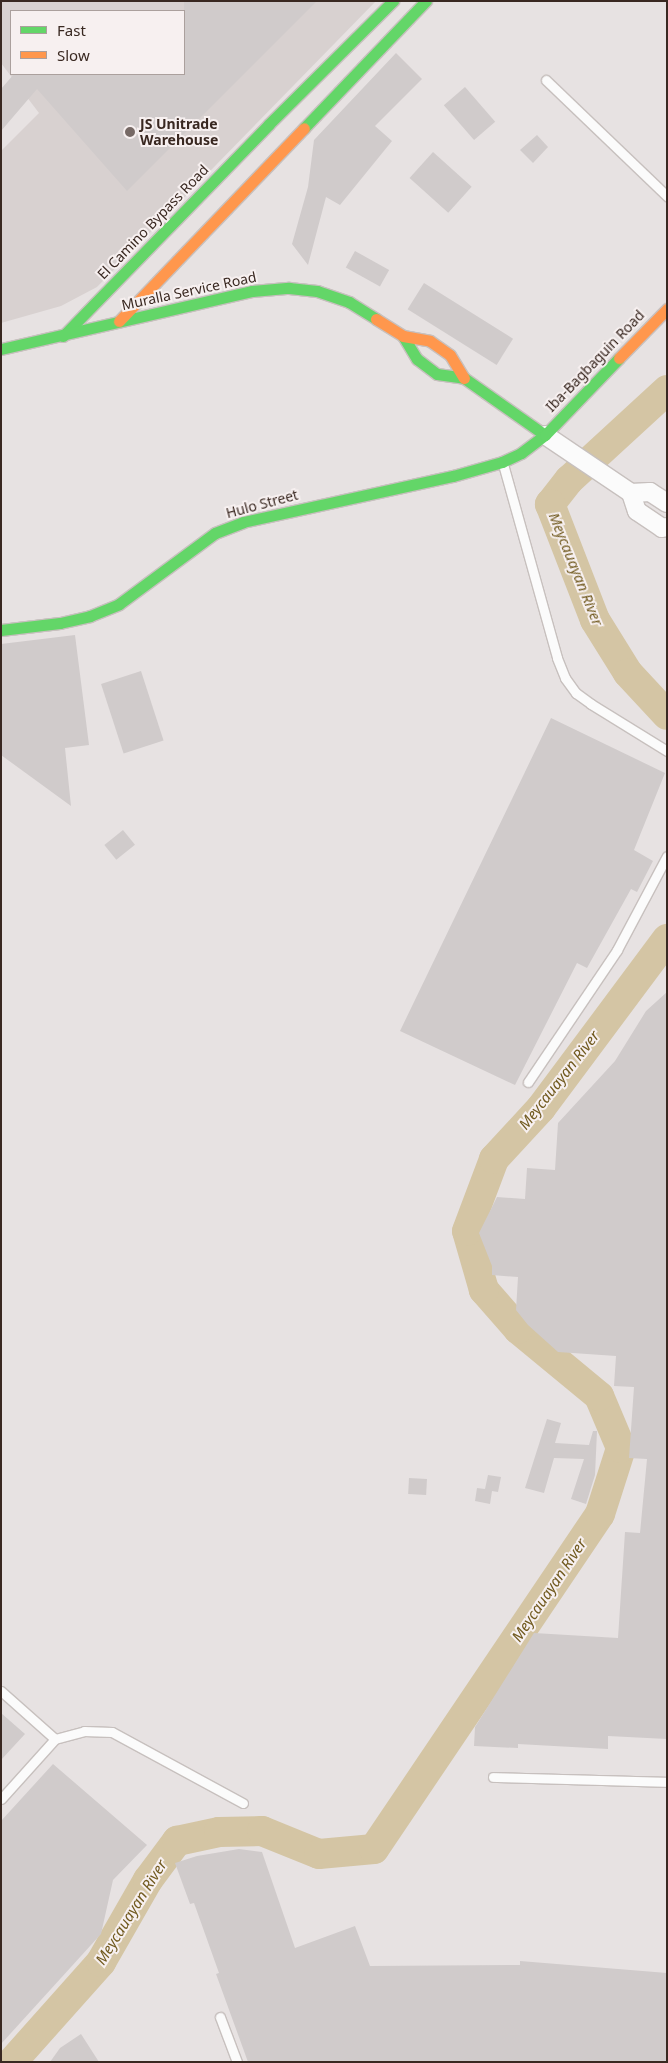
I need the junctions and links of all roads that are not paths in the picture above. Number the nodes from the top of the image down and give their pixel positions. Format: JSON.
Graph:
{"nodes":[{"id":1,"x":393,"y":1,"type":"edge"},
{"id":2,"x":426,"y":1,"type":"edge"},
{"id":3,"x":379,"y":32,"type":"junction"},
{"id":4,"x":546,"y":80,"type":"dead end"},
{"id":5,"x":667,"y":196,"type":"edge"},
{"id":6,"x":181,"y":235,"type":"junction"},
{"id":7,"x":169,"y":269,"type":"junction"},
{"id":8,"x":174,"y":284,"type":"dead end"},
{"id":9,"x":667,"y":309,"type":"edge"},
{"id":10,"x":119,"y":322,"type":"junction"},
{"id":11,"x":62,"y":336,"type":"junction"},
{"id":12,"x":403,"y":336,"type":"junction"},
{"id":13,"x":1,"y":349,"type":"edge"},
{"id":14,"x":464,"y":378,"type":"junction"},
{"id":15,"x":545,"y":435,"type":"junction"},
{"id":16,"x":502,"y":462,"type":"junction"},
{"id":17,"x":631,"y":493,"type":"junction"},
{"id":18,"x":667,"y":503,"type":"edge"},
{"id":19,"x":667,"y":527,"type":"edge"},
{"id":20,"x":1,"y":630,"type":"edge"},
{"id":21,"x":667,"y":751,"type":"edge"},
{"id":22,"x":667,"y":856,"type":"edge"},
{"id":23,"x":528,"y":1082,"type":"dead end"},
{"id":24,"x":1,"y":1691,"type":"edge"},
{"id":25,"x":55,"y":1739,"type":"junction"},
{"id":26,"x":493,"y":1777,"type":"dead end"},
{"id":27,"x":667,"y":1782,"type":"edge"},
{"id":28,"x":1,"y":1799,"type":"edge"},
{"id":29,"x":243,"y":1802,"type":"dead end"},
{"id":30,"x":220,"y":2017,"type":"dead end"},
{"id":31,"x":236,"y":2062,"type":"edge"}],
"edges":[{"from":1,"to":3,"type":"street","name":"El Camino Bypass Road"},
{"from":2,"to":3,"type":"street","name":"El Camino Bypass Road"},
{"from":3,"to":6,"type":"street","name":"El Camino Bypass Road"},
{"from":3,"to":6,"type":"street","name":"El Camino Bypass Road"},
{"from":4,"to":5,"type":"lane"},
{"from":6,"to":7,"type":"street","name":"El Camino Bypass Road"},
{"from":6,"to":11,"type":"street","name":"El Camino Bypass Road"},
{"from":7,"to":8,"type":"street"},
{"from":7,"to":10,"type":"street","name":"El Camino Bypass Road"},
{"from":9,"to":15,"type":"street","name":"Iba-Bagbaguin Road"},
{"from":10,"to":11,"type":"street","name":"Muralla Service Road"},
{"from":10,"to":12,"type":"street","name":"Muralla Service Road"},
{"from":11,"to":13,"type":"street","name":"Muralla Service Road"},
{"from":12,"to":14,"type":"street","name":"Muralla Service Road"},
{"from":12,"to":14,"type":"street","name":"Muralla Service Road"},
{"from":14,"to":15,"type":"street","name":"Muralla Service Road"},
{"from":15,"to":16,"type":"street","name":"Hulo Street"},
{"from":15,"to":17,"type":"street"},
{"from":16,"to":20,"type":"street","name":"Hulo Street"},
{"from":16,"to":21,"type":"lane"},
{"from":17,"to":18,"type":"street"},
{"from":17,"to":19,"type":"street"},
{"from":22,"to":23,"type":"lane"},
{"from":24,"to":25,"type":"lane"},
{"from":25,"to":28,"type":"lane"},
{"from":25,"to":29,"type":"lane"},
{"from":26,"to":27,"type":"lane"},
{"from":30,"to":31,"type":"lane"}]}
